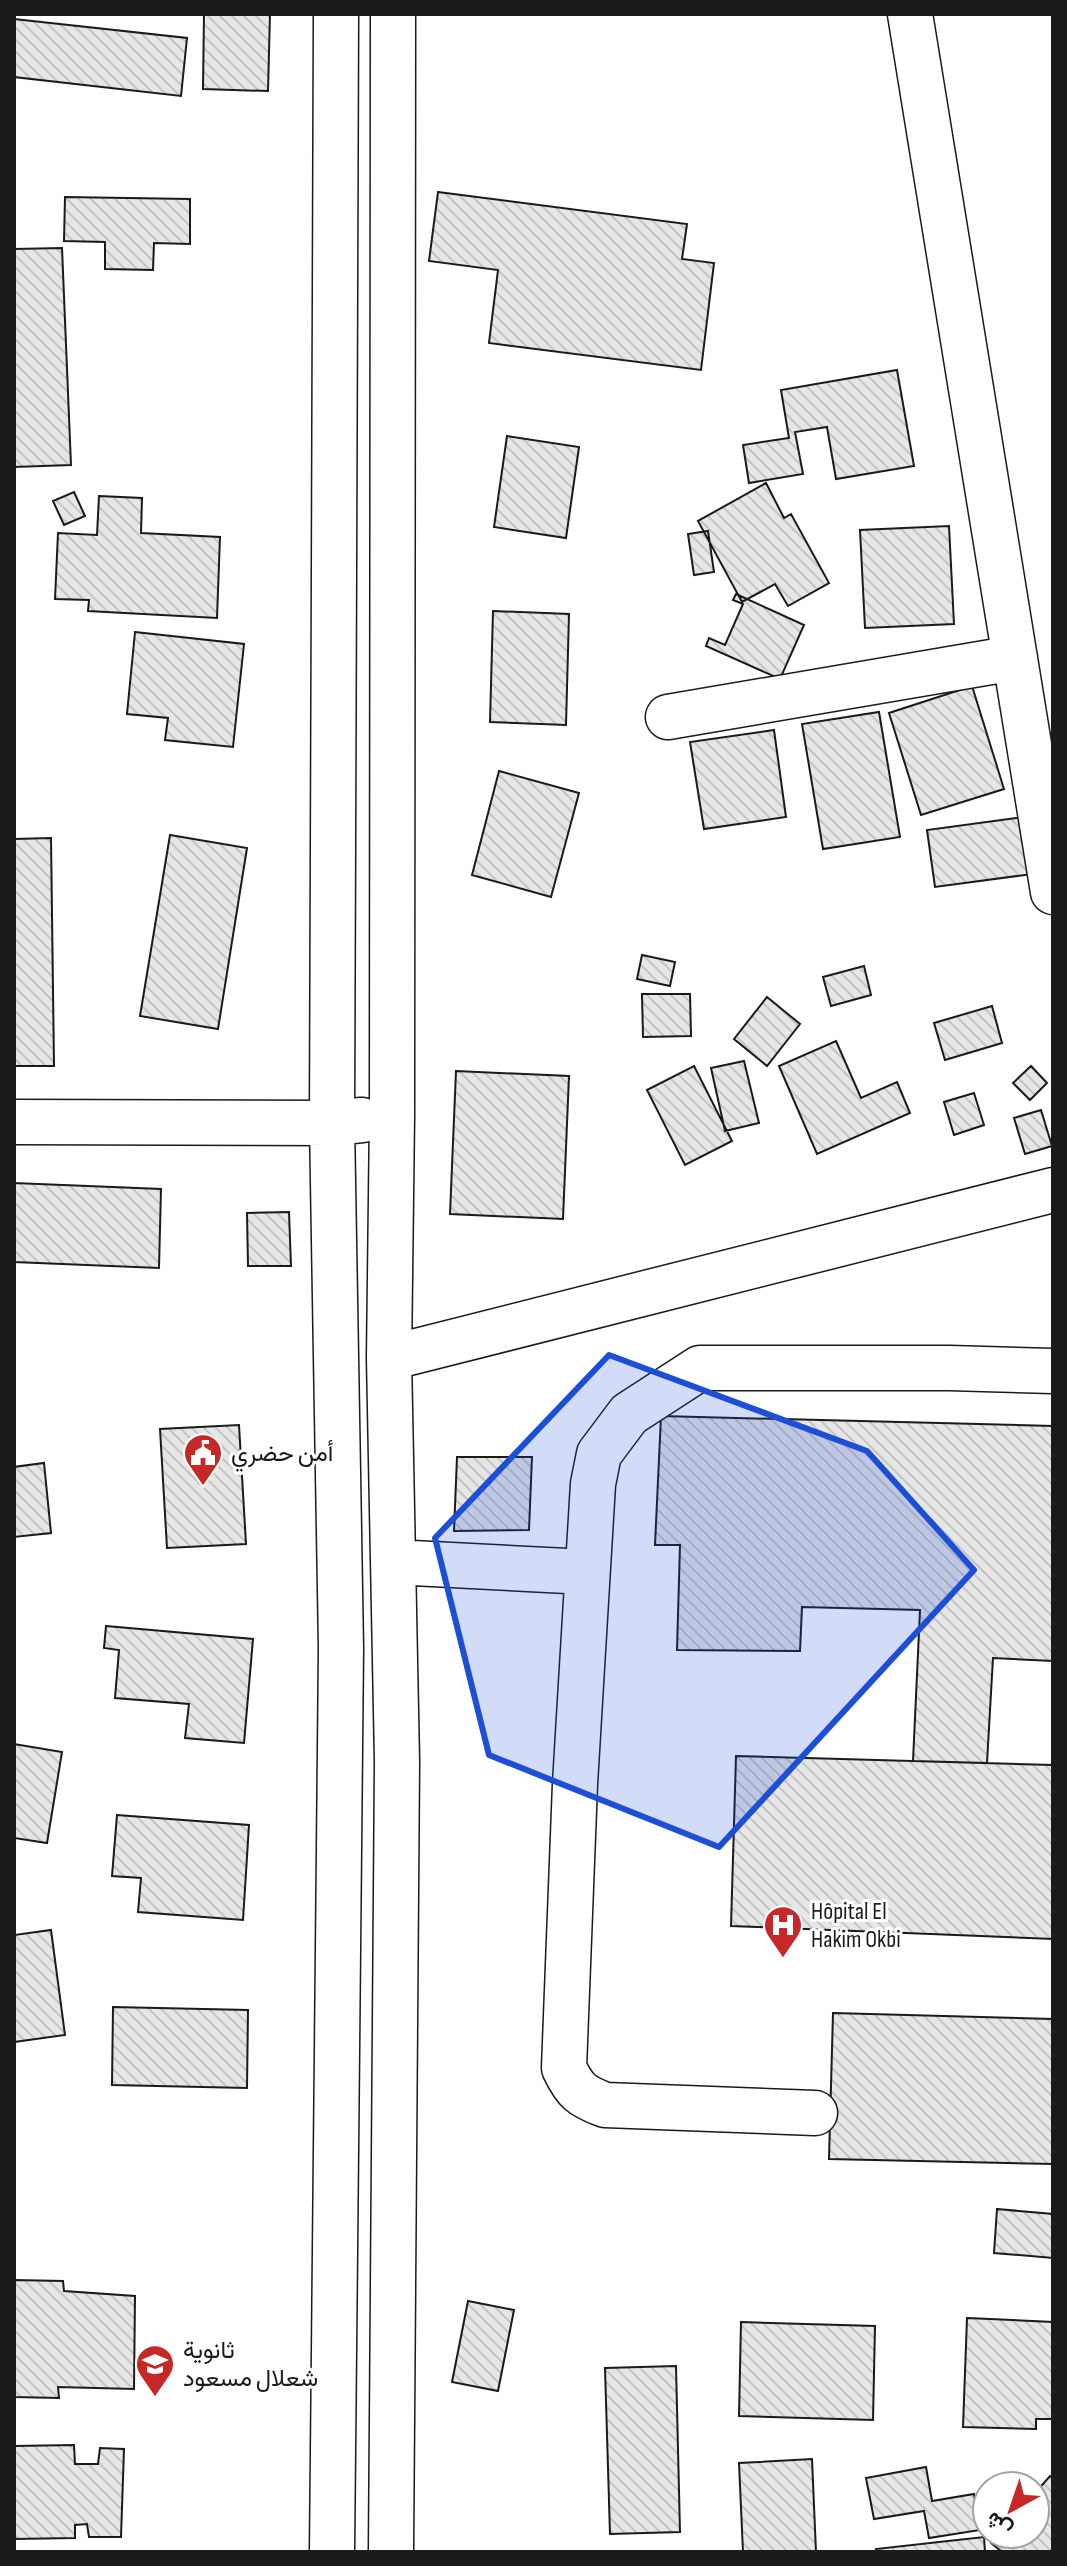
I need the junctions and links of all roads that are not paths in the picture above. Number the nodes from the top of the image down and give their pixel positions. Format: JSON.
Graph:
{"nodes":[{"id":1,"x":336,"y":14,"type":"edge"},
{"id":2,"x":393,"y":14,"type":"edge"},
{"id":3,"x":910,"y":14,"type":"edge"},
{"id":4,"x":1015,"y":658,"type":"junction"},
{"id":5,"x":668,"y":717,"type":"dead end"},
{"id":6,"x":1053,"y":892,"type":"edge"},
{"id":7,"x":392,"y":1116,"type":"junction"},
{"id":8,"x":14,"y":1122,"type":"edge"},
{"id":9,"x":332,"y":1123,"type":"junction"},
{"id":10,"x":1053,"y":1190,"type":"edge"},
{"id":11,"x":389,"y":1358,"type":"junction"},
{"id":12,"x":1053,"y":1371,"type":"edge"},
{"id":13,"x":393,"y":1562,"type":"junction"},
{"id":14,"x":587,"y":1572,"type":"junction"},
{"id":15,"x":815,"y":2113,"type":"dead end"},
{"id":16,"x":332,"y":2552,"type":"edge"},
{"id":17,"x":391,"y":2552,"type":"edge"}],
"edges":[{"from":1,"to":9,"type":"street"},
{"from":2,"to":7,"type":"street"},
{"from":3,"to":4,"type":"street"},
{"from":4,"to":5,"type":"street"},
{"from":4,"to":6,"type":"street"},
{"from":7,"to":9,"type":"street"},
{"from":7,"to":11,"type":"street"},
{"from":8,"to":9,"type":"street"},
{"from":9,"to":16,"type":"street"},
{"from":10,"to":11,"type":"street"},
{"from":11,"to":13,"type":"street"},
{"from":12,"to":14,"type":"street"},
{"from":13,"to":14,"type":"street"},
{"from":13,"to":17,"type":"street"},
{"from":14,"to":15,"type":"street"}]}
